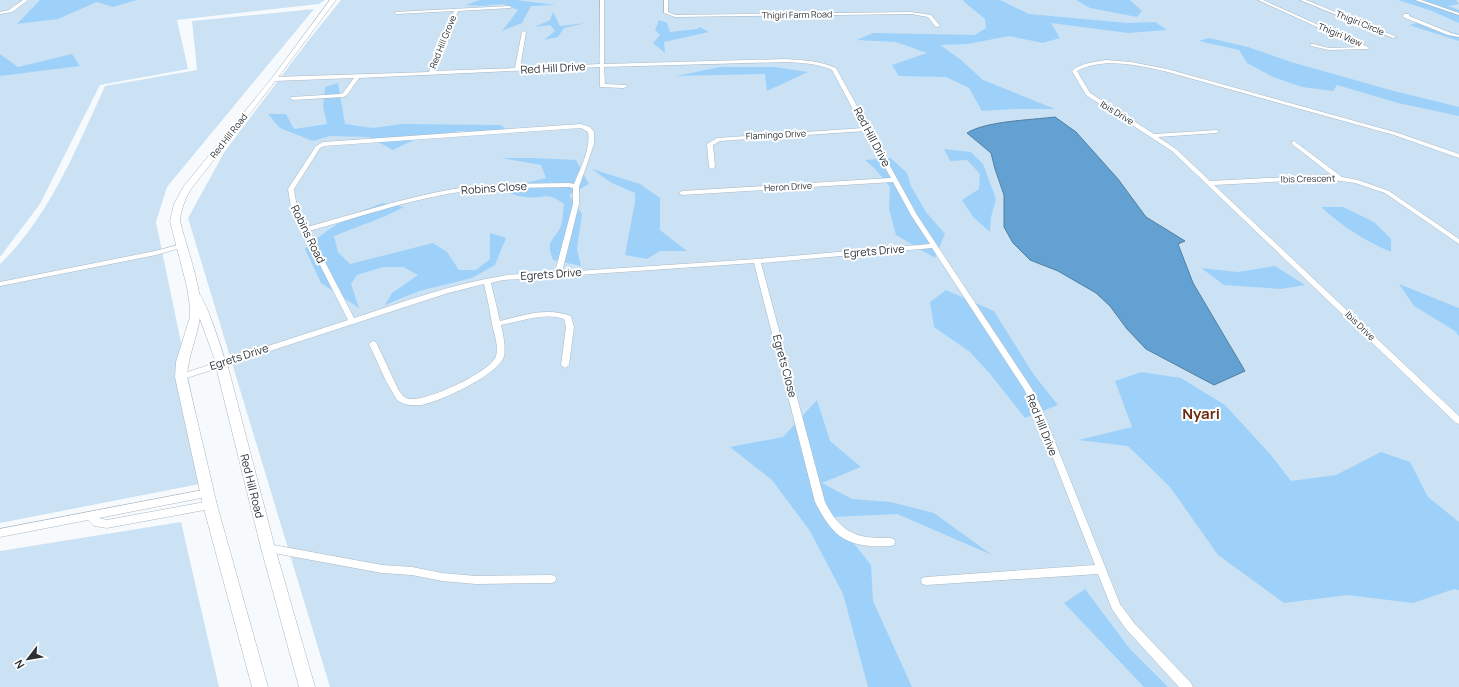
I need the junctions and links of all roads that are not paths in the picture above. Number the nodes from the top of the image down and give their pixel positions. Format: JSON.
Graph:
{"nodes":[{"id":1,"x":26,"y":0,"type":"edge"},
{"id":2,"x":333,"y":0,"type":"edge"},
{"id":3,"x":602,"y":0,"type":"edge"},
{"id":4,"x":666,"y":0,"type":"edge"},
{"id":5,"x":1260,"y":0,"type":"edge"},
{"id":6,"x":1302,"y":0,"type":"edge"},
{"id":7,"x":1417,"y":0,"type":"edge"},
{"id":8,"x":509,"y":7,"type":"dead end"},
{"id":9,"x":456,"y":11,"type":"junction"},
{"id":10,"x":0,"y":13,"type":"edge"},
{"id":11,"x":397,"y":13,"type":"dead end"},
{"id":12,"x":1459,"y":14,"type":"edge"},
{"id":13,"x":1407,"y":15,"type":"dead end"},
{"id":14,"x":938,"y":26,"type":"dead end"},
{"id":15,"x":524,"y":32,"type":"dead end"},
{"id":16,"x":1459,"y":36,"type":"edge"},
{"id":17,"x":1395,"y":37,"type":"dead end"},
{"id":18,"x":1313,"y":45,"type":"dead end"},
{"id":19,"x":602,"y":66,"type":"junction"},
{"id":20,"x":518,"y":70,"type":"junction"},
{"id":21,"x":431,"y":73,"type":"junction"},
{"id":22,"x":357,"y":77,"type":"junction"},
{"id":23,"x":274,"y":79,"type":"junction"},
{"id":24,"x":624,"y":86,"type":"dead end"},
{"id":25,"x":293,"y":98,"type":"dead end"},
{"id":26,"x":867,"y":129,"type":"junction"},
{"id":27,"x":1216,"y":131,"type":"dead end"},
{"id":28,"x":1154,"y":136,"type":"junction"},
{"id":29,"x":1294,"y":143,"type":"dead end"},
{"id":30,"x":1459,"y":156,"type":"edge"},
{"id":31,"x":712,"y":166,"type":"dead end"},
{"id":32,"x":1339,"y":178,"type":"junction"},
{"id":33,"x":894,"y":180,"type":"junction"},
{"id":34,"x":1211,"y":183,"type":"junction"},
{"id":35,"x":576,"y":187,"type":"junction"},
{"id":36,"x":682,"y":193,"type":"dead end"},
{"id":37,"x":305,"y":230,"type":"junction"},
{"id":38,"x":1459,"y":242,"type":"edge"},
{"id":39,"x":182,"y":246,"type":"junction"},
{"id":40,"x":934,"y":246,"type":"junction"},
{"id":41,"x":757,"y":261,"type":"junction"},
{"id":42,"x":558,"y":273,"type":"junction"},
{"id":43,"x":487,"y":281,"type":"junction"},
{"id":44,"x":0,"y":284,"type":"edge"},
{"id":45,"x":192,"y":287,"type":"junction"},
{"id":46,"x":352,"y":321,"type":"junction"},
{"id":47,"x":496,"y":324,"type":"junction"},
{"id":48,"x":373,"y":344,"type":"dead end"},
{"id":49,"x":221,"y":363,"type":"junction"},
{"id":50,"x":565,"y":365,"type":"dead end"},
{"id":51,"x":181,"y":378,"type":"junction"},
{"id":52,"x":1459,"y":421,"type":"edge"},
{"id":53,"x":209,"y":499,"type":"junction"},
{"id":54,"x":0,"y":532,"type":"edge"},
{"id":55,"x":890,"y":542,"type":"dead end"},
{"id":56,"x":268,"y":548,"type":"junction"},
{"id":57,"x":1101,"y":569,"type":"junction"},
{"id":58,"x":551,"y":579,"type":"dead end"},
{"id":59,"x":926,"y":581,"type":"dead end"},
{"id":60,"x":260,"y":687,"type":"edge"},
{"id":61,"x":307,"y":687,"type":"edge"},
{"id":62,"x":1187,"y":687,"type":"edge"}],
"edges":[{"from":1,"to":10,"type":"street"},
{"from":2,"to":23,"type":"main road","name":"Red Hill Road"},
{"from":3,"to":19,"type":"street"},
{"from":4,"to":14,"type":"street","name":"Thigiri Farm Road"},
{"from":5,"to":18,"type":"street","name":"Thigiri View"},
{"from":6,"to":17,"type":"street","name":"Thigiri Circle"},
{"from":7,"to":12,"type":"street"},
{"from":8,"to":9,"type":"street","name":"Red Hill Grove"},
{"from":9,"to":11,"type":"street","name":"Red Hill Grove"},
{"from":9,"to":21,"type":"street","name":"Red Hill Grove"},
{"from":13,"to":16,"type":"street"},
{"from":15,"to":20,"type":"street"},
{"from":19,"to":20,"type":"street","name":"Red Hill Drive"},
{"from":19,"to":24,"type":"street"},
{"from":19,"to":26,"type":"street","name":"Red Hill Drive"},
{"from":20,"to":21,"type":"street","name":"Red Hill Drive"},
{"from":21,"to":22,"type":"street","name":"Red Hill Drive"},
{"from":22,"to":23,"type":"street","name":"Red Hill Drive"},
{"from":22,"to":25,"type":"street"},
{"from":23,"to":39,"type":"main road","name":"Red Hill Road"},
{"from":26,"to":31,"type":"street","name":"Flamingo Drive"},
{"from":26,"to":33,"type":"street","name":"Red Hill Drive"},
{"from":27,"to":28,"type":"street"},
{"from":28,"to":30,"type":"street","name":"Ibis Drive"},
{"from":28,"to":34,"type":"street","name":"Ibis Drive"},
{"from":29,"to":32,"type":"street"},
{"from":32,"to":34,"type":"street","name":"Ibis Crescent"},
{"from":32,"to":38,"type":"street","name":"Ibis Crescent"},
{"from":33,"to":36,"type":"street","name":"Heron Drive"},
{"from":33,"to":40,"type":"street","name":"Red Hill Drive"},
{"from":34,"to":52,"type":"street","name":"Ibis Drive"},
{"from":35,"to":37,"type":"street","name":"Robins Close"},
{"from":35,"to":37,"type":"street","name":"Robins Road"},
{"from":35,"to":42,"type":"street"},
{"from":37,"to":46,"type":"street","name":"Robins Road"},
{"from":39,"to":44,"type":"street"},
{"from":39,"to":45,"type":"main road","name":"Red Hill Road"},
{"from":40,"to":41,"type":"street","name":"Egrets Drive"},
{"from":40,"to":57,"type":"street","name":"Red Hill Drive"},
{"from":41,"to":42,"type":"street","name":"Egrets Drive"},
{"from":41,"to":55,"type":"street","name":"Egrets Close"},
{"from":42,"to":43,"type":"street","name":"Egrets Drive"},
{"from":43,"to":46,"type":"street","name":"Egrets Drive"},
{"from":43,"to":47,"type":"street"},
{"from":45,"to":49,"type":"street","name":"Red Hill Road"},
{"from":45,"to":51,"type":"main road","name":"Red Hill Road"},
{"from":46,"to":49,"type":"street","name":"Egrets Drive"},
{"from":47,"to":48,"type":"street"},
{"from":47,"to":50,"type":"street"},
{"from":49,"to":51,"type":"street","name":"Egrets Drive"},
{"from":49,"to":56,"type":"main road","name":"Red Hill Road"},
{"from":51,"to":53,"type":"main road","name":"Red Hill Road"},
{"from":53,"to":54,"type":"street"},
{"from":53,"to":60,"type":"main road","name":"Red Hill Road"},
{"from":56,"to":58,"type":"street"},
{"from":56,"to":61,"type":"main road","name":"Red Hill Road"},
{"from":57,"to":59,"type":"street"},
{"from":57,"to":62,"type":"street","name":"Red Hill Drive"}]}
